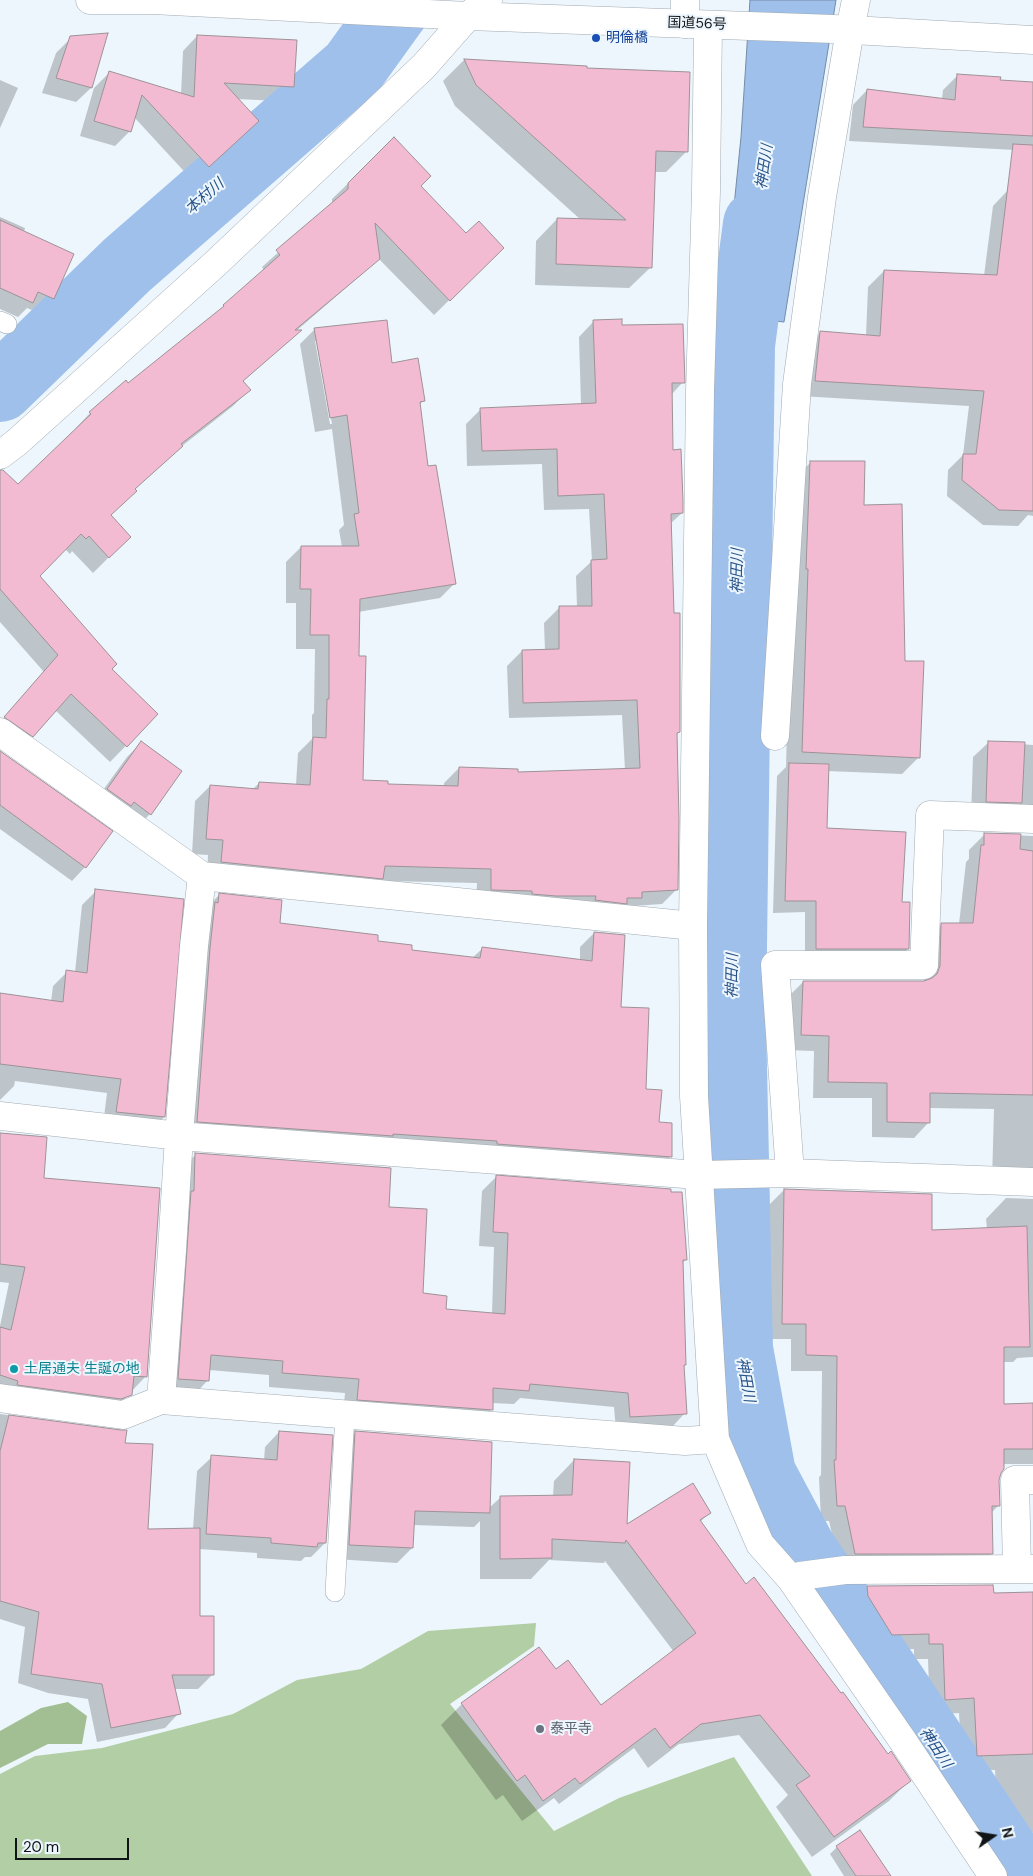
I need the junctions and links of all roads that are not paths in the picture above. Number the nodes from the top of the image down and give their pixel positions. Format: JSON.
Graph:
{"nodes":[{"id":1,"x":90,"y":0,"type":"edge"},
{"id":2,"x":856,"y":0,"type":"edge"},
{"id":3,"x":478,"y":8,"type":"edge"},
{"id":4,"x":700,"y":18,"type":"edge"},
{"id":5,"x":842,"y":30,"type":"junction"},
{"id":6,"x":1033,"y":40,"type":"edge"},
{"id":7,"x":0,"y":455,"type":"edge"},
{"id":8,"x":0,"y":732,"type":"edge"},
{"id":9,"x":775,"y":736,"type":"dead end"},
{"id":10,"x":1033,"y":819,"type":"edge"},
{"id":11,"x":202,"y":876,"type":"junction"},
{"id":12,"x":693,"y":926,"type":"junction"},
{"id":13,"x":0,"y":1116,"type":"edge"},
{"id":14,"x":179,"y":1136,"type":"junction"},
{"id":15,"x":778,"y":1174,"type":"junction"},
{"id":16,"x":705,"y":1175,"type":"junction"},
{"id":17,"x":1033,"y":1182,"type":"edge"},
{"id":18,"x":0,"y":1398,"type":"edge"},
{"id":19,"x":161,"y":1400,"type":"junction"},
{"id":20,"x":345,"y":1414,"type":"junction"},
{"id":21,"x":715,"y":1439,"type":"junction"},
{"id":22,"x":1033,"y":1480,"type":"edge"},
{"id":23,"x":1025,"y":1569,"type":"edge"},
{"id":24,"x":796,"y":1578,"type":"junction"},
{"id":25,"x":335,"y":1592,"type":"dead end"},
{"id":26,"x":992,"y":1876,"type":"edge"}],
"edges":[{"from":1,"to":3,"type":"main road","name":"国道56号"},
{"from":2,"to":5,"type":"main road"},
{"from":3,"to":4,"type":"main road","name":"国道56号"},
{"from":3,"to":7,"type":"main road"},
{"from":4,"to":5,"type":"main road","name":"国道56号"},
{"from":4,"to":12,"type":"main road"},
{"from":5,"to":6,"type":"main road","name":"国道56号"},
{"from":5,"to":9,"type":"main road"},
{"from":8,"to":11,"type":"main road"},
{"from":10,"to":15,"type":"main road"},
{"from":11,"to":12,"type":"main road"},
{"from":11,"to":14,"type":"main road"},
{"from":12,"to":16,"type":"main road"},
{"from":13,"to":14,"type":"main road"},
{"from":14,"to":16,"type":"main road"},
{"from":14,"to":19,"type":"main road"},
{"from":15,"to":16,"type":"main road"},
{"from":15,"to":17,"type":"main road"},
{"from":16,"to":21,"type":"main road"},
{"from":18,"to":19,"type":"main road"},
{"from":19,"to":20,"type":"main road"},
{"from":20,"to":21,"type":"main road"},
{"from":20,"to":25,"type":"lane"},
{"from":21,"to":24,"type":"main road"},
{"from":22,"to":23,"type":"main road"},
{"from":23,"to":24,"type":"main road"},
{"from":24,"to":26,"type":"main road"}]}
